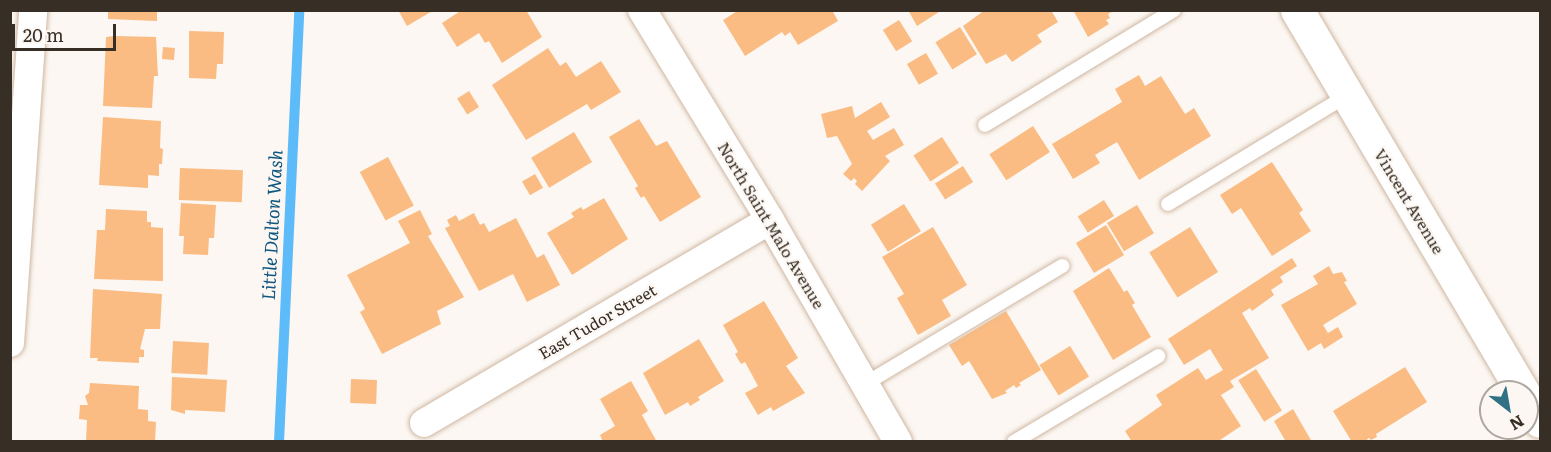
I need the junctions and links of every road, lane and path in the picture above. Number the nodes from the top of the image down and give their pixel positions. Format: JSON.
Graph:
{"nodes":[{"id":1,"x":33,"y":10,"type":"edge"},
{"id":2,"x":642,"y":10,"type":"edge"},
{"id":3,"x":1174,"y":10,"type":"edge"},
{"id":4,"x":1297,"y":10,"type":"edge"},
{"id":5,"x":1348,"y":95,"type":"junction"},
{"id":6,"x":986,"y":125,"type":"dead end"},
{"id":7,"x":1168,"y":204,"type":"dead end"},
{"id":8,"x":770,"y":220,"type":"junction"},
{"id":9,"x":15,"y":244,"type":"edge"},
{"id":10,"x":1062,"y":266,"type":"dead end"},
{"id":11,"x":10,"y":343,"type":"edge"},
{"id":12,"x":1158,"y":356,"type":"dead end"},
{"id":13,"x":1517,"y":380,"type":"edge"},
{"id":14,"x":865,"y":384,"type":"junction"},
{"id":15,"x":424,"y":423,"type":"dead end"},
{"id":16,"x":898,"y":441,"type":"edge"},
{"id":17,"x":1014,"y":441,"type":"edge"}],
"edges":[{"from":1,"to":9,"type":"street"},
{"from":2,"to":8,"type":"street","name":"North Saint Malo Avenue"},
{"from":3,"to":6,"type":"lane"},
{"from":4,"to":5,"type":"street","name":"Vincent Avenue"},
{"from":5,"to":7,"type":"lane"},
{"from":5,"to":13,"type":"street","name":"Vincent Avenue"},
{"from":8,"to":14,"type":"street","name":"North Saint Malo Avenue"},
{"from":8,"to":15,"type":"street","name":"East Tudor Street"},
{"from":9,"to":11,"type":"street"},
{"from":10,"to":14,"type":"lane"},
{"from":12,"to":17,"type":"lane"},
{"from":14,"to":16,"type":"street","name":"North Saint Malo Avenue"}]}
